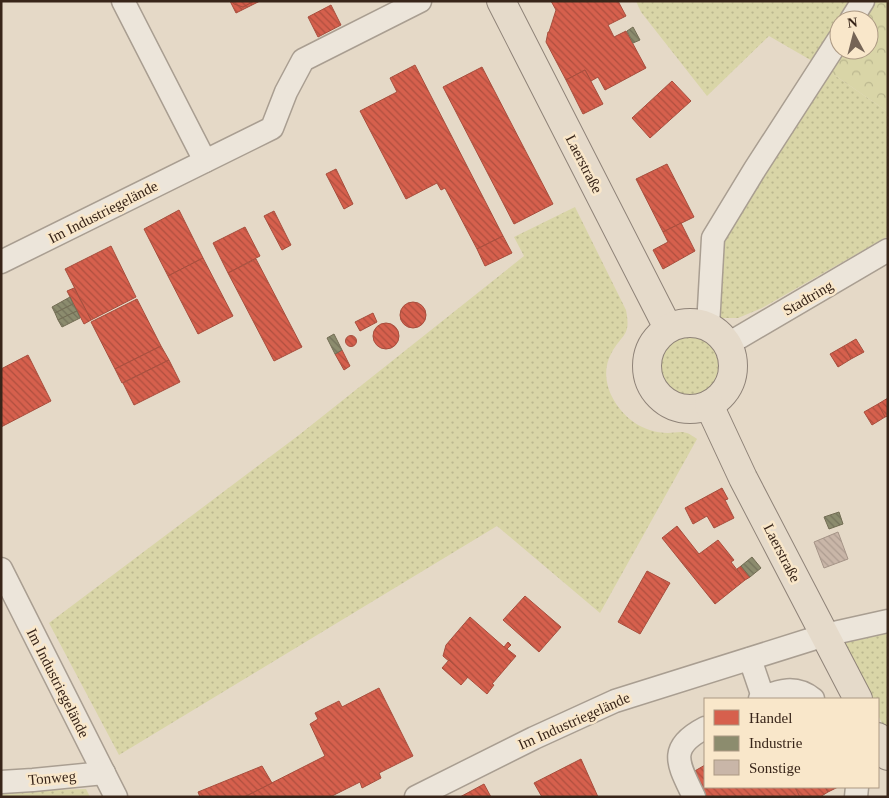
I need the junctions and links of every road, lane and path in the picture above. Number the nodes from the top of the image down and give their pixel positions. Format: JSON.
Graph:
{"nodes":[{"id":1,"x":122,"y":1,"type":"edge"},
{"id":2,"x":501,"y":1,"type":"edge"},
{"id":3,"x":416,"y":3,"type":"edge"},
{"id":4,"x":829,"y":54,"type":"edge"},
{"id":5,"x":204,"y":161,"type":"junction"},
{"id":6,"x":888,"y":250,"type":"edge"},
{"id":7,"x":1,"y":262,"type":"edge"},
{"id":8,"x":708,"y":326,"type":"junction"},
{"id":9,"x":668,"y":328,"type":"junction"},
{"id":10,"x":728,"y":344,"type":"junction"},
{"id":11,"x":709,"y":405,"type":"junction"},
{"id":12,"x":1,"y":569,"type":"edge"},
{"id":13,"x":888,"y":621,"type":"edge"},
{"id":14,"x":825,"y":635,"type":"junction"},
{"id":15,"x":750,"y":659,"type":"junction"},
{"id":16,"x":762,"y":698,"type":"edge"},
{"id":17,"x":812,"y":698,"type":"edge"},
{"id":18,"x":857,"y":698,"type":"edge"},
{"id":19,"x":704,"y":728,"type":"edge"},
{"id":20,"x":879,"y":739,"type":"edge"},
{"id":21,"x":888,"y":756,"type":"edge"},
{"id":22,"x":104,"y":773,"type":"junction"},
{"id":23,"x":1,"y":782,"type":"edge"},
{"id":24,"x":116,"y":797,"type":"edge"},
{"id":25,"x":416,"y":797,"type":"edge"},
{"id":26,"x":694,"y":797,"type":"edge"}],
"edges":[{"from":1,"to":5,"type":"street"},
{"from":2,"to":9,"type":"main road","name":"Laerstraße"},
{"from":3,"to":5,"type":"street","name":"Im Industriegelände"},
{"from":4,"to":8,"type":"street"},
{"from":5,"to":7,"type":"street","name":"Im Industriegelände"},
{"from":6,"to":10,"type":"street","name":"Stadtring"},
{"from":8,"to":9,"type":"main road"},
{"from":8,"to":10,"type":"main road"},
{"from":9,"to":11,"type":"main road"},
{"from":10,"to":11,"type":"main road"},
{"from":11,"to":14,"type":"main road","name":"Laerstraße"},
{"from":12,"to":22,"type":"street","name":"Im Industriegelände"},
{"from":13,"to":14,"type":"street","name":"Im Industriegelände"},
{"from":14,"to":15,"type":"street","name":"Im Industriegelände"},
{"from":14,"to":18,"type":"main road","name":"Laerstraße"},
{"from":15,"to":16,"type":"street"},
{"from":15,"to":25,"type":"street","name":"Im Industriegelände"},
{"from":16,"to":17,"type":"street"},
{"from":19,"to":26,"type":"street"},
{"from":20,"to":21,"type":"main road"},
{"from":22,"to":23,"type":"street","name":"Tonweg"},
{"from":22,"to":24,"type":"street","name":"Im Industriegelände"}]}
